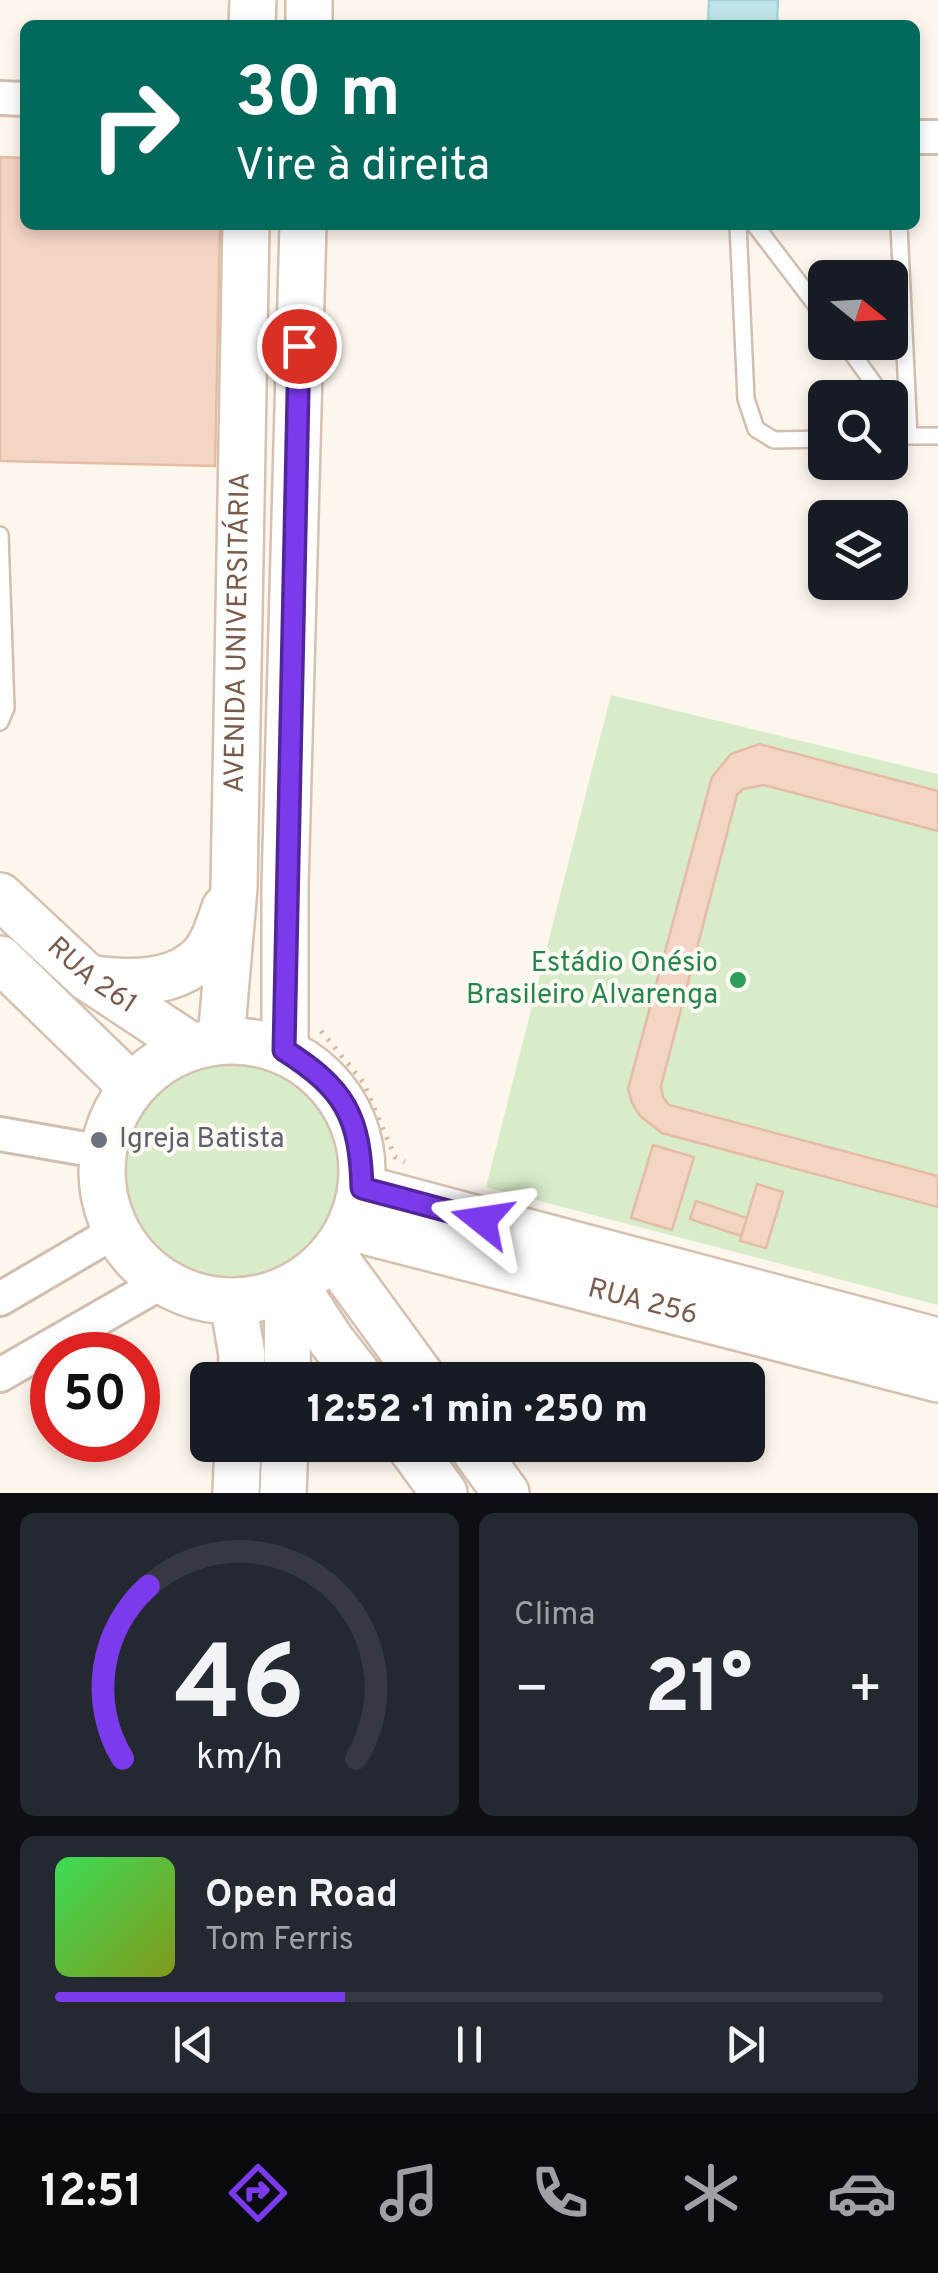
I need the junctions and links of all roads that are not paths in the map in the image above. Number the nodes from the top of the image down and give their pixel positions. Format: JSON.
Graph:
{"nodes":[{"id":1,"x":246,"y":230,"type":"edge"},
{"id":2,"x":303,"y":230,"type":"edge"},
{"id":3,"x":738,"y":230,"type":"edge"},
{"id":4,"x":759,"y":230,"type":"edge"},
{"id":5,"x":899,"y":230,"type":"edge"},
{"id":6,"x":808,"y":295,"type":"edge"},
{"id":7,"x":909,"y":436,"type":"joint"},
{"id":8,"x":938,"y":436,"type":"edge"},
{"id":9,"x":808,"y":439,"type":"edge"},
{"id":10,"x":0,"y":535,"type":"edge"},
{"id":11,"x":0,"y":722,"type":"edge"},
{"id":12,"x":234,"y":888,"type":"junction"},
{"id":13,"x":0,"y":896,"type":"edge"},
{"id":14,"x":0,"y":959,"type":"edge"},
{"id":15,"x":88,"y":978,"type":"junction"},
{"id":16,"x":206,"y":1043,"type":"junction"},
{"id":17,"x":284,"y":1050,"type":"junction"},
{"id":18,"x":132,"y":1087,"type":"junction"},
{"id":19,"x":0,"y":1134,"type":"edge"},
{"id":20,"x":103,"y":1152,"type":"junction"},
{"id":21,"x":348,"y":1222,"type":"junction"},
{"id":22,"x":116,"y":1231,"type":"junction"},
{"id":23,"x":162,"y":1282,"type":"junction"},
{"id":24,"x":292,"y":1287,"type":"junction"},
{"id":25,"x":0,"y":1300,"type":"edge"},
{"id":26,"x":233,"y":1302,"type":"junction"},
{"id":27,"x":938,"y":1341,"type":"edge"},
{"id":28,"x":242,"y":1362,"type":"edge"},
{"id":29,"x":288,"y":1362,"type":"edge"},
{"id":30,"x":337,"y":1362,"type":"edge"},
{"id":31,"x":415,"y":1362,"type":"edge"},
{"id":32,"x":0,"y":1375,"type":"edge"},
{"id":33,"x":938,"y":1379,"type":"edge"},
{"id":34,"x":237,"y":1462,"type":"edge"},
{"id":35,"x":284,"y":1462,"type":"edge"},
{"id":36,"x":422,"y":1462,"type":"edge"},
{"id":37,"x":483,"y":1462,"type":"edge"},
{"id":38,"x":236,"y":1493,"type":"edge"},
{"id":39,"x":283,"y":1493,"type":"edge"},
{"id":40,"x":444,"y":1493,"type":"edge"},
{"id":41,"x":506,"y":1493,"type":"edge"}],
"edges":[{"from":1,"to":12,"type":"main road","name":"AVENIDA UNIVERSITÁRIA"},
{"from":2,"to":17,"type":"main road","name":"AVENIDA UNIVERSITÁRIA"},
{"from":3,"to":9,"type":"lane"},
{"from":4,"to":6,"type":"lane"},
{"from":5,"to":7,"type":"lane"},
{"from":7,"to":8,"type":"lane"},
{"from":10,"to":11,"type":"lane"},
{"from":12,"to":15,"type":"main road"},
{"from":12,"to":16,"type":"main road","name":"AVENIDA UNIVERSITÁRIA"},
{"from":13,"to":15,"type":"main road","name":"RUA 261"},
{"from":14,"to":18,"type":"main road","name":"RUA 261"},
{"from":15,"to":16,"type":"main road","name":"RUA 261"},
{"from":16,"to":17,"type":"main road"},
{"from":16,"to":18,"type":"main road"},
{"from":17,"to":21,"type":"main road"},
{"from":18,"to":20,"type":"main road"},
{"from":19,"to":20,"type":"street"},
{"from":20,"to":22,"type":"main road"},
{"from":21,"to":24,"type":"main road"},
{"from":21,"to":27,"type":"main road","name":"RUA 256"},
{"from":21,"to":31,"type":"main road"},
{"from":21,"to":33,"type":"main road","name":"RUA 256"},
{"from":22,"to":23,"type":"main road"},
{"from":22,"to":25,"type":"street"},
{"from":23,"to":26,"type":"main road"},
{"from":23,"to":32,"type":"street"},
{"from":24,"to":26,"type":"main road"},
{"from":24,"to":29,"type":"main road"},
{"from":24,"to":30,"type":"main road"},
{"from":26,"to":28,"type":"main road"},
{"from":34,"to":38,"type":"main road"},
{"from":35,"to":39,"type":"main road"},
{"from":36,"to":40,"type":"main road"},
{"from":37,"to":41,"type":"main road"}]}
